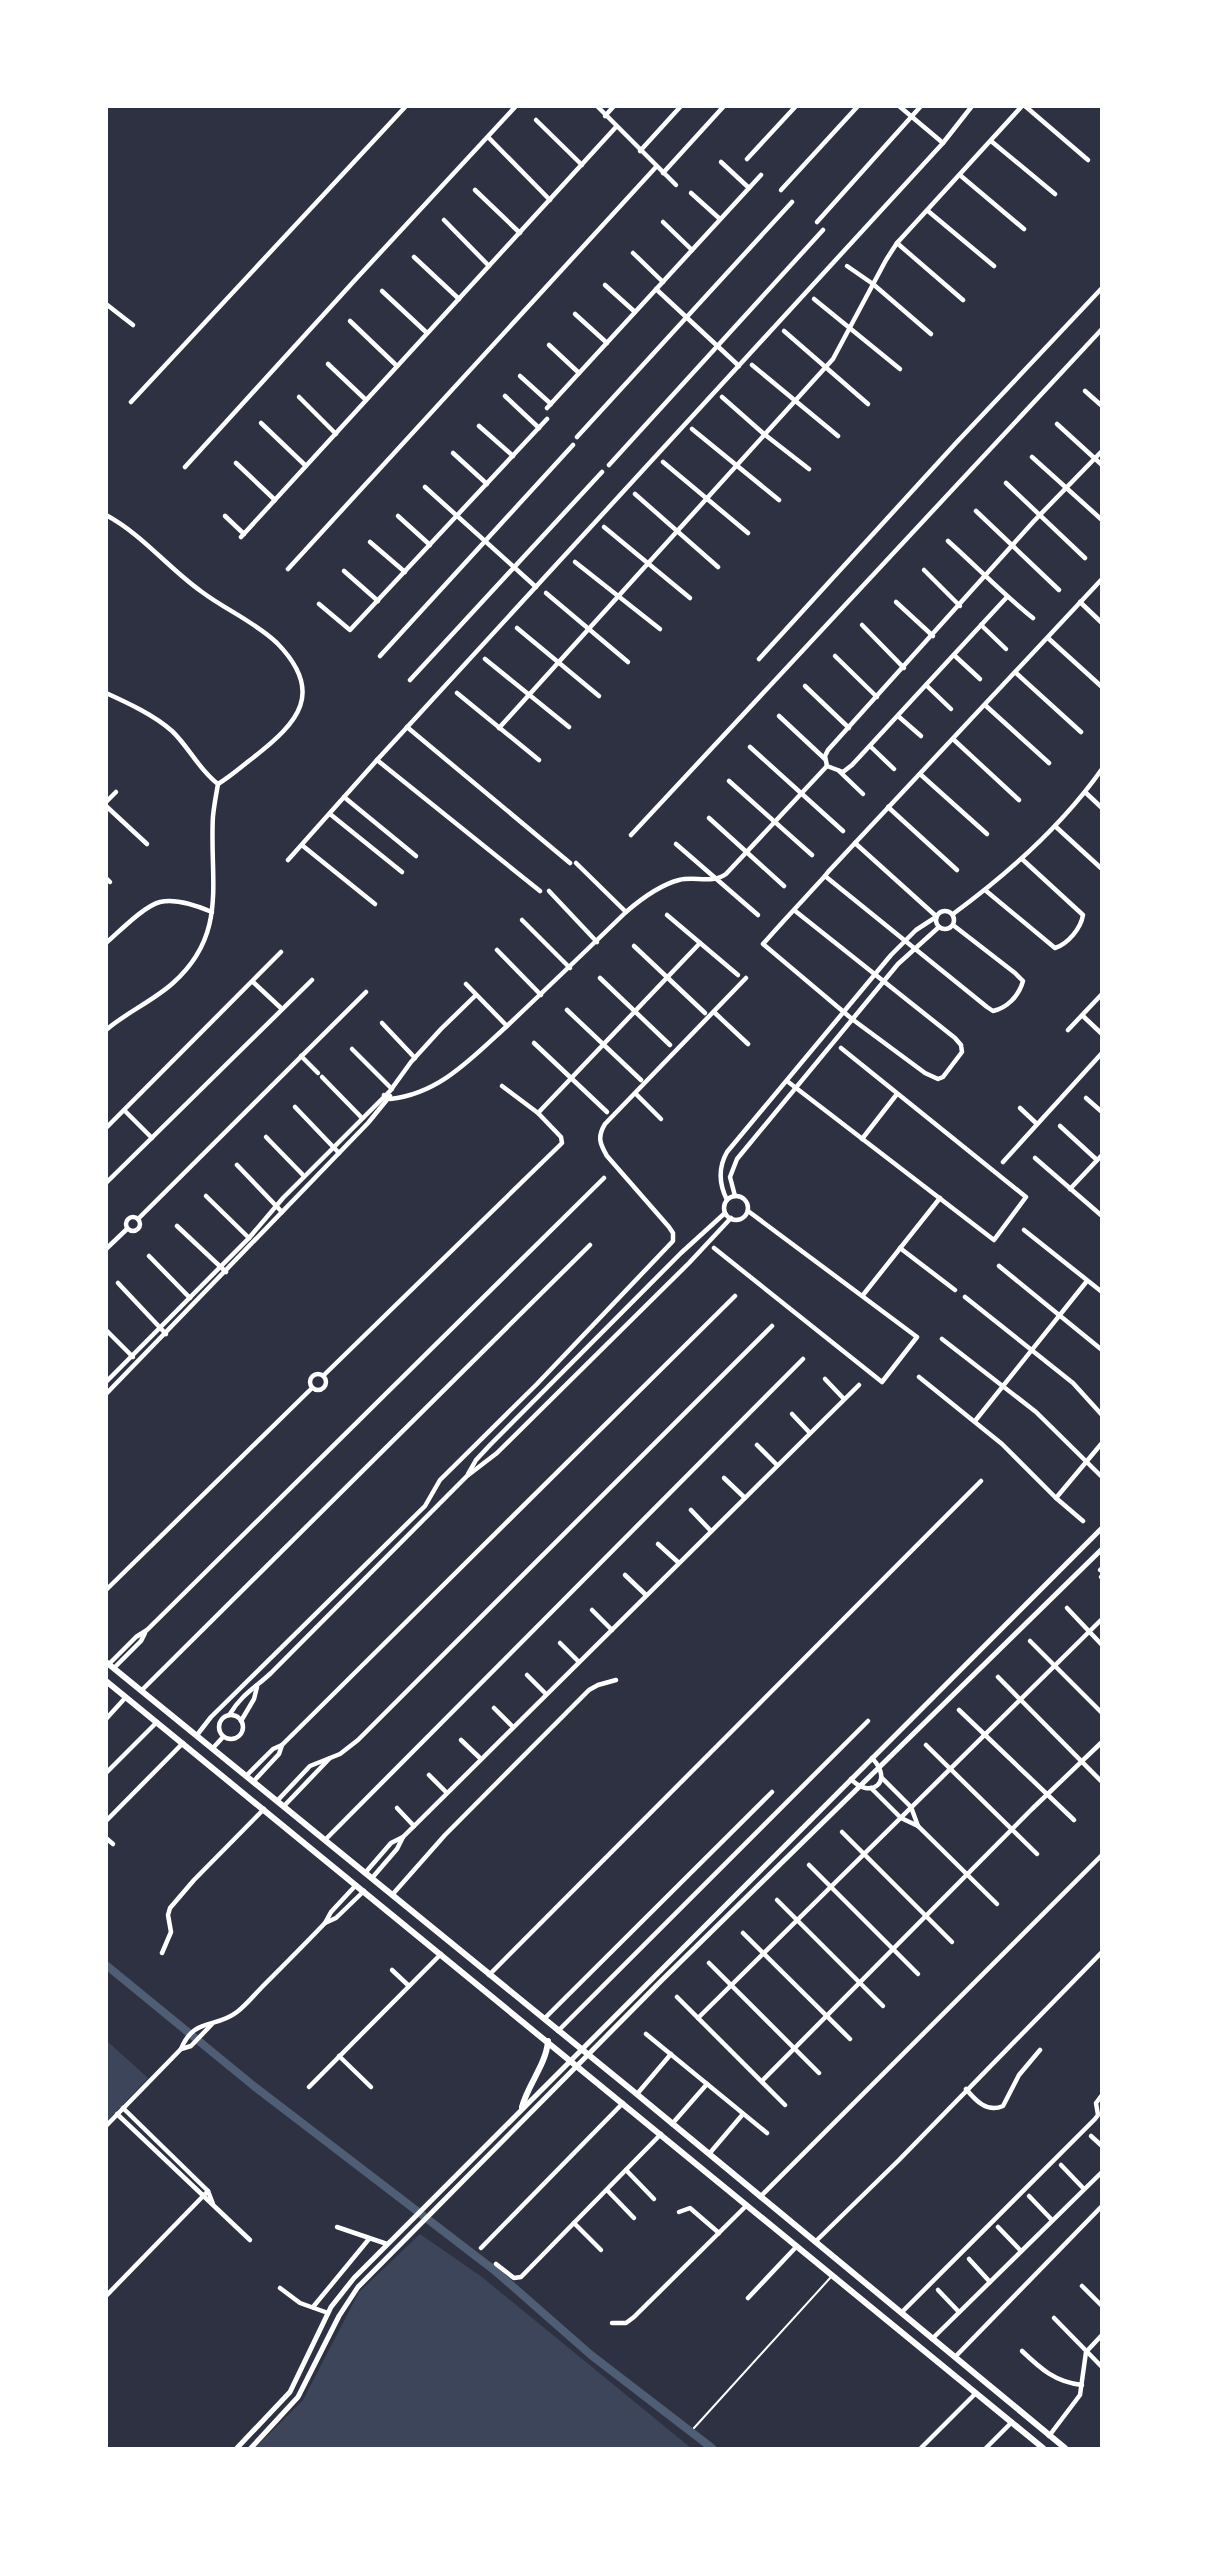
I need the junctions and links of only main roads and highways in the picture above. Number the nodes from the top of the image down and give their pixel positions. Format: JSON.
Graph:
{"nodes":[{"id":1,"x":110,"y":1664,"type":"edge"},
{"id":2,"x":106,"y":1681,"type":"edge"},
{"id":3,"x":548,"y":2041,"type":"junction"},
{"id":4,"x":522,"y":2107,"type":"road end"},
{"id":5,"x":776,"y":2210,"type":"junction"},
{"id":6,"x":767,"y":2221,"type":"junction"},
{"id":7,"x":1043,"y":2448,"type":"edge"},
{"id":8,"x":1065,"y":2448,"type":"edge"}],
"edges":[{"from":1,"to":5,"type":"main road"},
{"from":2,"to":3,"type":"main road"},
{"from":3,"to":4,"type":"main road"},
{"from":3,"to":6,"type":"main road"},
{"from":5,"to":6,"type":"main road"},
{"from":5,"to":8,"type":"main road"},
{"from":6,"to":7,"type":"main road"}]}
